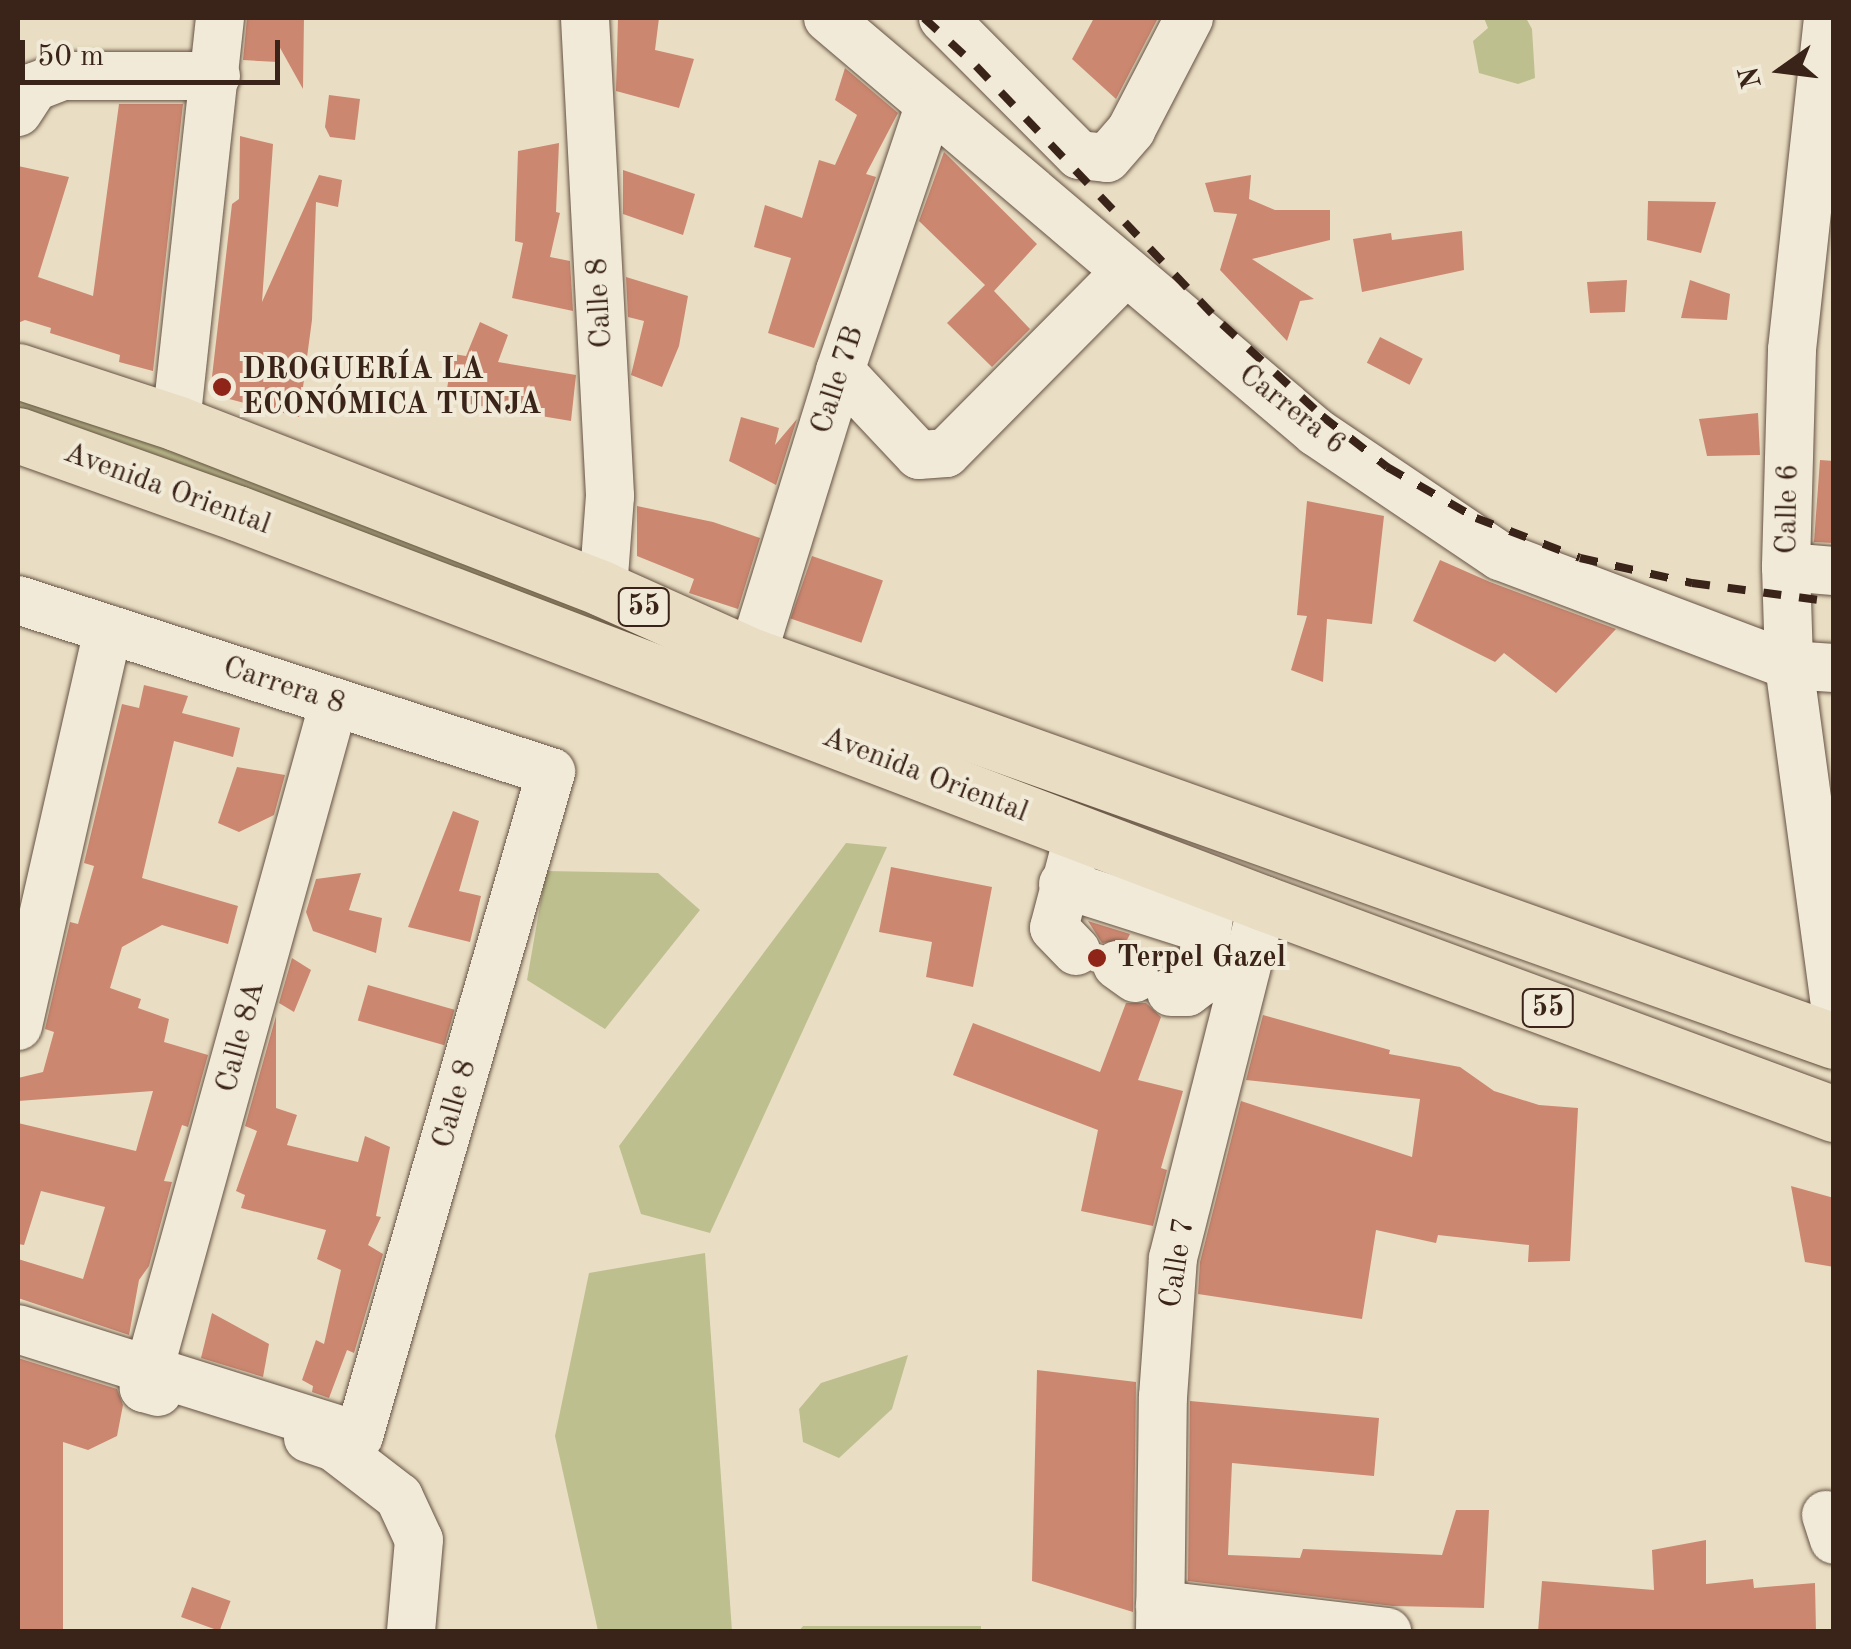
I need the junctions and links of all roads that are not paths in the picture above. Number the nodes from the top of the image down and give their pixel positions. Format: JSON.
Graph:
{"nodes":[{"id":1,"x":220,"y":18,"type":"edge"},
{"id":2,"x":586,"y":18,"type":"edge"},
{"id":3,"x":828,"y":18,"type":"edge"},
{"id":4,"x":943,"y":18,"type":"edge"},
{"id":5,"x":1189,"y":18,"type":"edge"},
{"id":6,"x":1828,"y":18,"type":"edge"},
{"id":7,"x":216,"y":76,"type":"junction"},
{"id":8,"x":26,"y":99,"type":"edge"},
{"id":9,"x":929,"y":106,"type":"junction"},
{"id":10,"x":1124,"y":274,"type":"junction"},
{"id":11,"x":18,"y":371,"type":"edge"},
{"id":12,"x":840,"y":371,"type":"junction"},
{"id":13,"x":176,"y":423,"type":"junction"},
{"id":14,"x":18,"y":435,"type":"edge"},
{"id":15,"x":85,"y":458,"type":"junction"},
{"id":16,"x":18,"y":466,"type":"edge"},
{"id":17,"x":1786,"y":567,"type":"junction"},
{"id":18,"x":1834,"y":571,"type":"edge"},
{"id":19,"x":603,"y":588,"type":"junction"},
{"id":20,"x":18,"y":600,"type":"edge"},
{"id":21,"x":108,"y":628,"type":"junction"},
{"id":22,"x":752,"y":656,"type":"junction"},
{"id":23,"x":1811,"y":666,"type":"edge"},
{"id":24,"x":334,"y":702,"type":"junction"},
{"id":25,"x":551,"y":772,"type":"joint"},
{"id":26,"x":1821,"y":807,"type":"edge"},
{"id":27,"x":1080,"y":834,"type":"junction"},
{"id":28,"x":1064,"y":884,"type":"junction"},
{"id":29,"x":1227,"y":906,"type":"junction"},
{"id":30,"x":25,"y":969,"type":"edge"},
{"id":31,"x":1833,"y":1005,"type":"edge"},
{"id":32,"x":18,"y":1026,"type":"edge"},
{"id":33,"x":1834,"y":1114,"type":"edge"},
{"id":34,"x":18,"y":1329,"type":"edge"},
{"id":35,"x":149,"y":1372,"type":"junction"},
{"id":36,"x":1160,"y":1619,"type":"edge"},
{"id":37,"x":412,"y":1632,"type":"edge"},
{"id":38,"x":1387,"y":1632,"type":"edge"}],
"edges":[{"from":1,"to":7,"type":"street"},
{"from":2,"to":19,"type":"street","name":"Calle 8"},
{"from":3,"to":9,"type":"street","name":"Carrera 6"},
{"from":4,"to":5,"type":"street"},
{"from":6,"to":17,"type":"street","name":"Calle 6"},
{"from":7,"to":8,"type":"street"},
{"from":7,"to":13,"type":"street"},
{"from":9,"to":10,"type":"street","name":"Carrera 6"},
{"from":9,"to":12,"type":"street","name":"Calle 7B"},
{"from":10,"to":12,"type":"street"},
{"from":10,"to":23,"type":"street","name":"Carrera 6"},
{"from":11,"to":13,"type":"main road","name":"Avenida Oriental","number":"55"},
{"from":12,"to":22,"type":"street","name":"Calle 7B"},
{"from":13,"to":19,"type":"main road","name":"Avenida Oriental","number":"55"},
{"from":14,"to":15,"type":"main road","name":"Avenida Oriental","number":"55"},
{"from":15,"to":16,"type":"street"},
{"from":15,"to":27,"type":"main road","name":"Avenida Oriental","number":"55"},
{"from":17,"to":18,"type":"street"},
{"from":17,"to":23,"type":"street","name":"Calle 6"},
{"from":19,"to":22,"type":"main road","name":"Avenida Oriental","number":"55"},
{"from":20,"to":21,"type":"street","name":"Carrera 8"},
{"from":21,"to":24,"type":"street","name":"Carrera 8"},
{"from":21,"to":30,"type":"street"},
{"from":22,"to":31,"type":"main road","name":"Avenida Oriental","number":"55"},
{"from":23,"to":26,"type":"street","name":"Calle 6"},
{"from":24,"to":25,"type":"street","name":"Carrera 8"},
{"from":24,"to":35,"type":"street","name":"Calle 8A"},
{"from":25,"to":35,"type":"street","name":"Calle 8"},
{"from":26,"to":31,"type":"street","name":"Calle 6"},
{"from":27,"to":28,"type":"street"},
{"from":27,"to":29,"type":"main road","name":"Avenida Oriental","number":"55"},
{"from":28,"to":29,"type":"street"},
{"from":28,"to":29,"type":"street"},
{"from":29,"to":33,"type":"main road","name":"Avenida Oriental","number":"55"},
{"from":29,"to":36,"type":"street","name":"Calle 7"},
{"from":30,"to":32,"type":"street"},
{"from":34,"to":35,"type":"street"},
{"from":35,"to":37,"type":"street"},
{"from":36,"to":38,"type":"street"}]}
